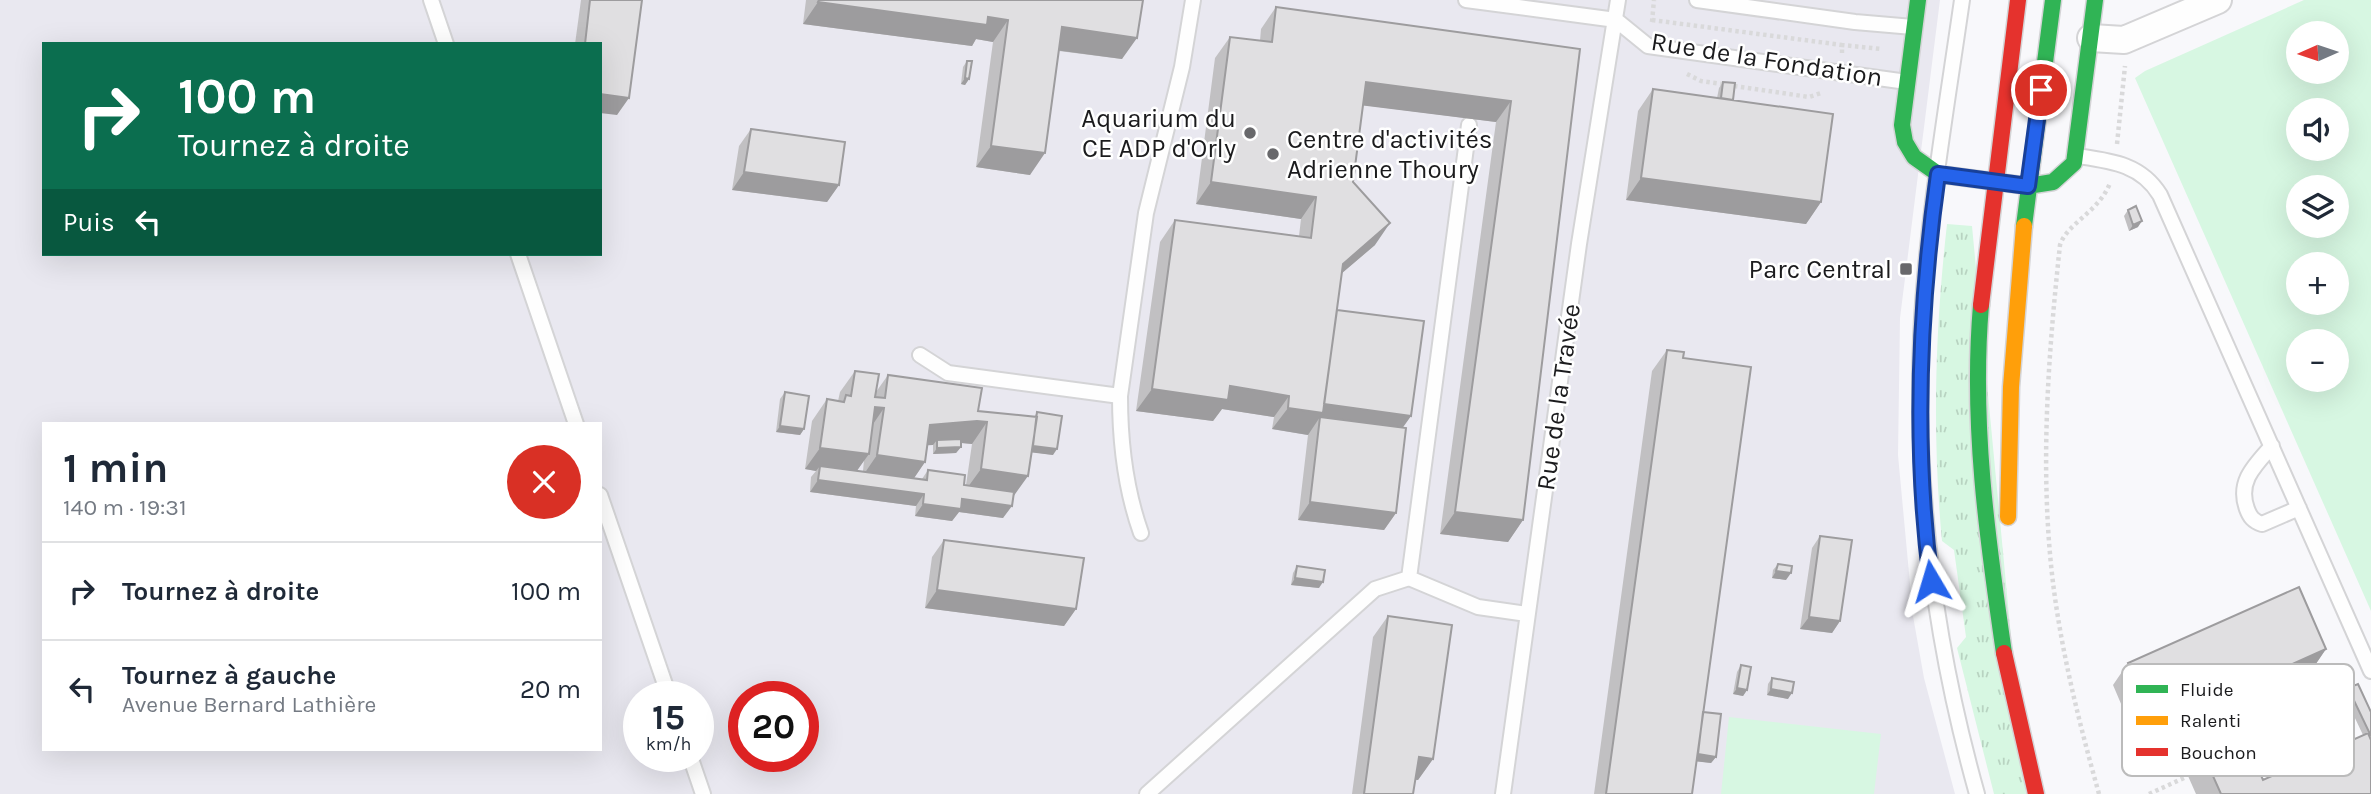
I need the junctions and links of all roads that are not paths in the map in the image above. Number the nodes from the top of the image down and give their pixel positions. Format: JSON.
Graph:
{"nodes":[{"id":1,"x":431,"y":0,"type":"edge"},
{"id":2,"x":1193,"y":0,"type":"edge"},
{"id":3,"x":1466,"y":0,"type":"edge"},
{"id":4,"x":1618,"y":0,"type":"edge"},
{"id":5,"x":1697,"y":0,"type":"edge"},
{"id":6,"x":1918,"y":0,"type":"edge"},
{"id":7,"x":1962,"y":0,"type":"edge"},
{"id":8,"x":2018,"y":0,"type":"edge"},
{"id":9,"x":2053,"y":0,"type":"edge"},
{"id":10,"x":2095,"y":0,"type":"edge"},
{"id":11,"x":2218,"y":0,"type":"edge"},
{"id":12,"x":1616,"y":20,"type":"junction"},
{"id":13,"x":1914,"y":27,"type":"junction"},
{"id":14,"x":2091,"y":38,"type":"junction"},
{"id":15,"x":445,"y":42,"type":"edge"},
{"id":16,"x":1908,"y":82,"type":"junction"},
{"id":17,"x":1469,"y":125,"type":"dead end"},
{"id":18,"x":2075,"y":156,"type":"junction"},
{"id":19,"x":1938,"y":174,"type":"junction"},
{"id":20,"x":1994,"y":182,"type":"junction"},
{"id":21,"x":2028,"y":186,"type":"junction"},
{"id":22,"x":519,"y":256,"type":"edge"},
{"id":23,"x":920,"y":355,"type":"dead end"},
{"id":24,"x":1120,"y":396,"type":"junction"},
{"id":25,"x":575,"y":422,"type":"edge"},
{"id":26,"x":2272,"y":446,"type":"junction"},
{"id":27,"x":602,"y":501,"type":"edge"},
{"id":28,"x":2299,"y":508,"type":"junction"},
{"id":29,"x":2009,"y":530,"type":"dead end"},
{"id":30,"x":1142,"y":533,"type":"dead end"},
{"id":31,"x":1409,"y":578,"type":"junction"},
{"id":32,"x":1527,"y":614,"type":"junction"},
{"id":33,"x":2367,"y":674,"type":"edge"},
{"id":34,"x":664,"y":681,"type":"edge"},
{"id":35,"x":695,"y":772,"type":"edge"},
{"id":36,"x":703,"y":794,"type":"edge"},
{"id":37,"x":1147,"y":794,"type":"edge"},
{"id":38,"x":1503,"y":794,"type":"edge"},
{"id":39,"x":1977,"y":794,"type":"edge"},
{"id":40,"x":2036,"y":794,"type":"edge"}],
"edges":[{"from":1,"to":15,"type":"lane"},
{"from":2,"to":24,"type":"lane"},
{"from":3,"to":12,"type":"lane","name":"Rue de la Fondation"},
{"from":4,"to":12,"type":"lane","name":"Rue de la Travée"},
{"from":5,"to":13,"type":"lane","name":"Rue de la Fondation"},
{"from":6,"to":13,"type":"main road"},
{"from":7,"to":19,"type":"lane"},
{"from":8,"to":20,"type":"main road"},
{"from":9,"to":21,"type":"main road"},
{"from":10,"to":14,"type":"main road"},
{"from":11,"to":14,"type":"street"},
{"from":12,"to":16,"type":"lane","name":"Rue de la Fondation"},
{"from":12,"to":32,"type":"lane","name":"Rue de la Travée"},
{"from":13,"to":16,"type":"main road"},
{"from":14,"to":18,"type":"main road"},
{"from":16,"to":19,"type":"main road"},
{"from":17,"to":31,"type":"lane"},
{"from":18,"to":21,"type":"main road"},
{"from":18,"to":26,"type":"lane"},
{"from":19,"to":20,"type":"main road"},
{"from":19,"to":39,"type":"lane"},
{"from":20,"to":21,"type":"main road"},
{"from":20,"to":40,"type":"main road"},
{"from":21,"to":29,"type":"main road"},
{"from":22,"to":25,"type":"lane"},
{"from":23,"to":24,"type":"lane"},
{"from":24,"to":30,"type":"lane"},
{"from":26,"to":28,"type":"lane"},
{"from":26,"to":28,"type":"lane"},
{"from":27,"to":34,"type":"lane"},
{"from":28,"to":33,"type":"lane"},
{"from":31,"to":32,"type":"lane"},
{"from":31,"to":37,"type":"lane"},
{"from":32,"to":38,"type":"lane","name":"Rue de la Travée"},
{"from":35,"to":36,"type":"lane"}]}
